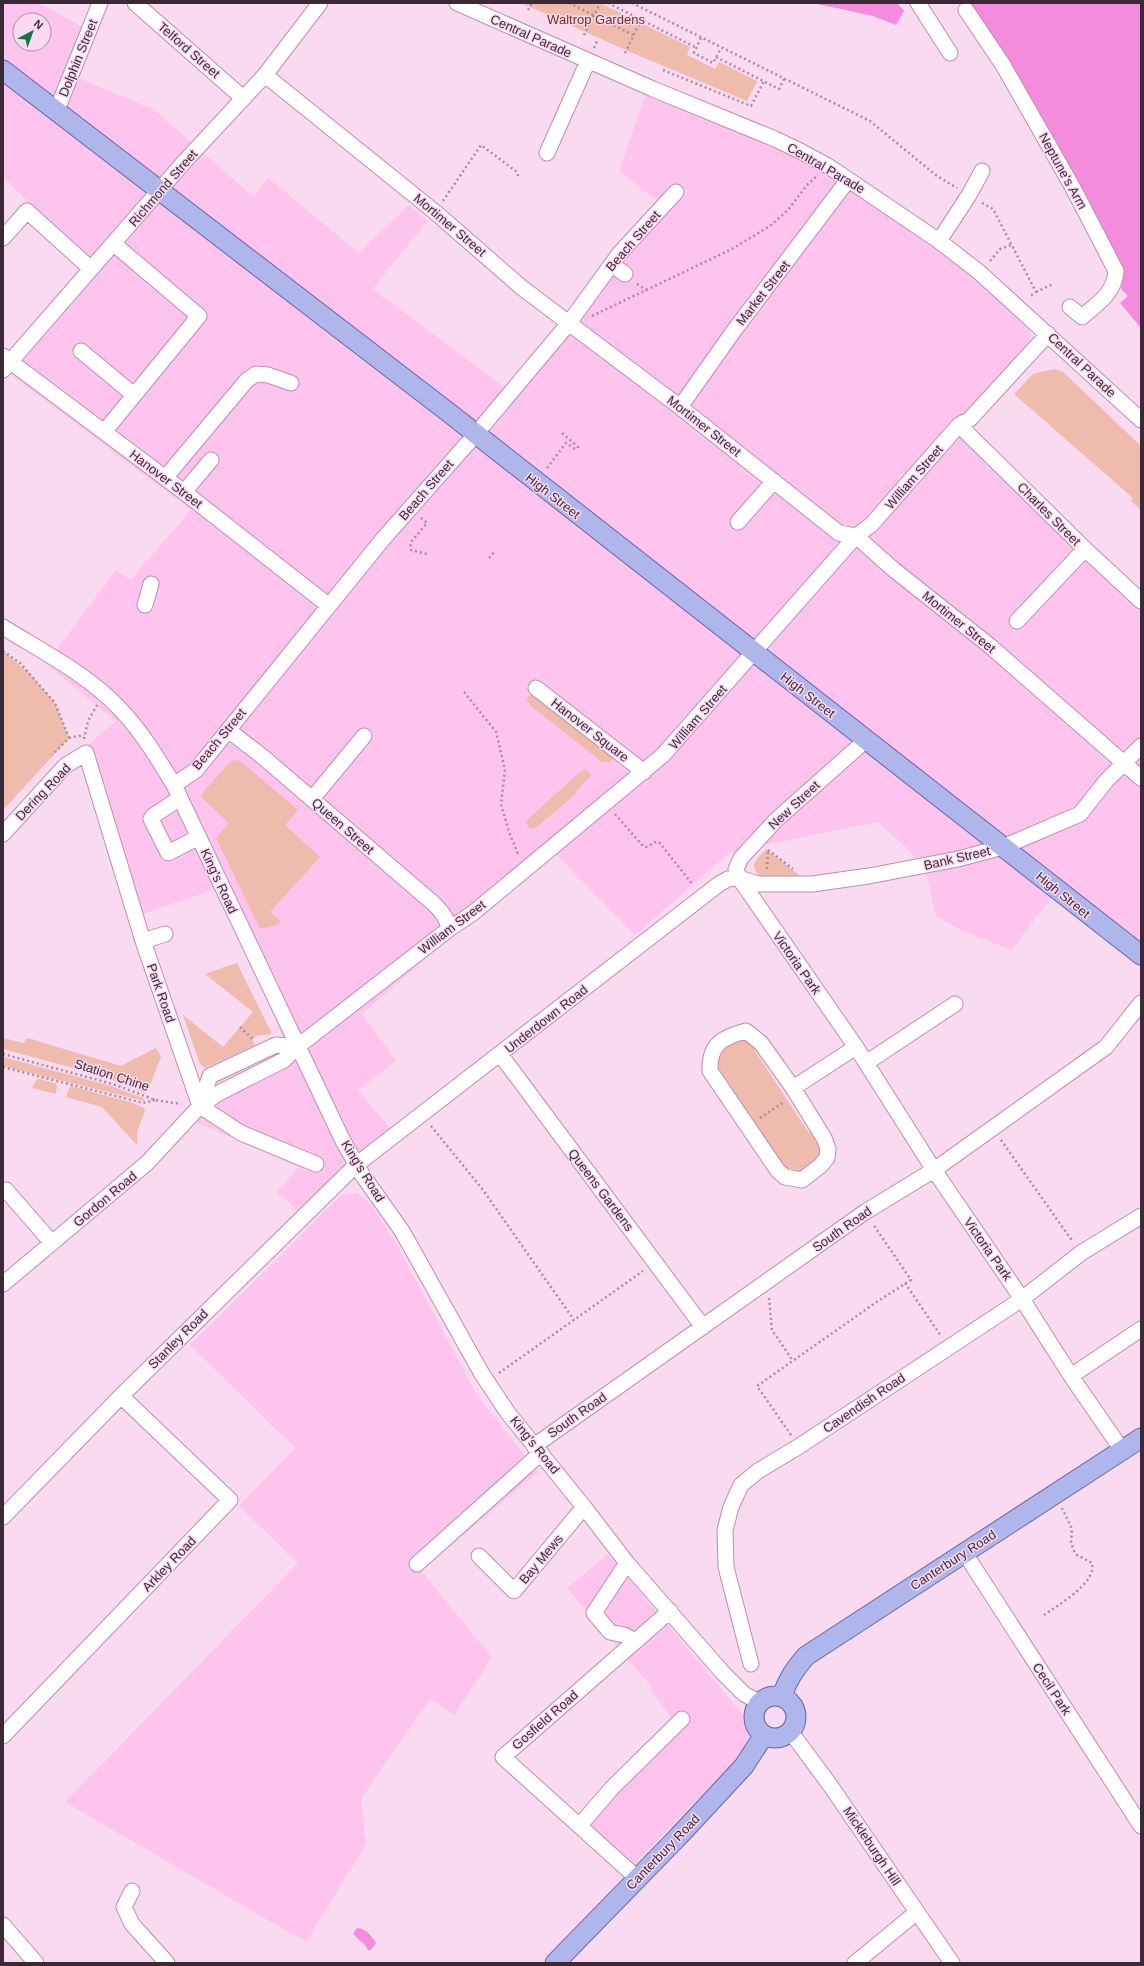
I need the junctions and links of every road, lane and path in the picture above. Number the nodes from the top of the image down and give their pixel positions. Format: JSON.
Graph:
{"nodes":[{"id":1,"x":100,"y":3,"type":"edge"},
{"id":2,"x":135,"y":3,"type":"edge"},
{"id":3,"x":320,"y":3,"type":"edge"},
{"id":4,"x":457,"y":3,"type":"edge"},
{"id":5,"x":532,"y":3,"type":"edge"},
{"id":6,"x":568,"y":3,"type":"edge"},
{"id":7,"x":600,"y":3,"type":"edge"},
{"id":8,"x":608,"y":3,"type":"edge"},
{"id":9,"x":632,"y":3,"type":"edge"},
{"id":10,"x":918,"y":3,"type":"edge"},
{"id":11,"x":528,"y":10,"type":"dead end"},
{"id":12,"x":966,"y":10,"type":"dead end"},
{"id":13,"x":594,"y":16,"type":"junction"},
{"id":14,"x":641,"y":20,"type":"junction"},
{"id":15,"x":584,"y":35,"type":"dead end"},
{"id":16,"x":633,"y":35,"type":"junction"},
{"id":17,"x":701,"y":38,"type":"junction"},
{"id":18,"x":696,"y":48,"type":"junction"},
{"id":19,"x":721,"y":48,"type":"junction"},
{"id":20,"x":625,"y":53,"type":"dead end"},
{"id":21,"x":950,"y":53,"type":"dead end"},
{"id":22,"x":716,"y":57,"type":"junction"},
{"id":23,"x":588,"y":61,"type":"junction"},
{"id":24,"x":3,"y":70,"type":"edge"},
{"id":25,"x":662,"y":70,"type":"dead end"},
{"id":26,"x":264,"y":75,"type":"junction"},
{"id":27,"x":784,"y":79,"type":"junction"},
{"id":28,"x":764,"y":81,"type":"junction"},
{"id":29,"x":243,"y":98,"type":"junction"},
{"id":30,"x":56,"y":112,"type":"junction"},
{"id":31,"x":547,"y":153,"type":"dead end"},
{"id":32,"x":828,"y":166,"type":"junction"},
{"id":33,"x":982,"y":171,"type":"dead end"},
{"id":34,"x":519,"y":178,"type":"dead end"},
{"id":35,"x":848,"y":180,"type":"junction"},
{"id":36,"x":159,"y":191,"type":"junction"},
{"id":37,"x":676,"y":192,"type":"dead end"},
{"id":38,"x":969,"y":196,"type":"junction"},
{"id":39,"x":435,"y":212,"type":"junction"},
{"id":40,"x":3,"y":238,"type":"edge"},
{"id":41,"x":939,"y":241,"type":"junction"},
{"id":42,"x":114,"y":244,"type":"junction"},
{"id":43,"x":1011,"y":245,"type":"junction"},
{"id":44,"x":614,"y":256,"type":"junction"},
{"id":45,"x":988,"y":264,"type":"dead end"},
{"id":46,"x":90,"y":268,"type":"junction"},
{"id":47,"x":625,"y":274,"type":"dead end"},
{"id":48,"x":637,"y":284,"type":"dead end"},
{"id":49,"x":1053,"y":284,"type":"dead end"},
{"id":50,"x":648,"y":290,"type":"junction"},
{"id":51,"x":1036,"y":292,"type":"junction"},
{"id":52,"x":1033,"y":303,"type":"dead end"},
{"id":53,"x":1070,"y":307,"type":"dead end"},
{"id":54,"x":569,"y":322,"type":"junction"},
{"id":55,"x":1048,"y":334,"type":"junction"},
{"id":56,"x":81,"y":351,"type":"dead end"},
{"id":57,"x":5,"y":363,"type":"edge"},
{"id":58,"x":291,"y":383,"type":"dead end"},
{"id":59,"x":134,"y":395,"type":"junction"},
{"id":60,"x":680,"y":407,"type":"junction"},
{"id":61,"x":1141,"y":420,"type":"edge"},
{"id":62,"x":959,"y":425,"type":"junction"},
{"id":63,"x":104,"y":432,"type":"junction"},
{"id":64,"x":561,"y":432,"type":"dead end"},
{"id":65,"x":475,"y":435,"type":"junction"},
{"id":66,"x":211,"y":460,"type":"dead end"},
{"id":67,"x":165,"y":478,"type":"junction"},
{"id":68,"x":774,"y":481,"type":"junction"},
{"id":69,"x":535,"y":482,"type":"junction"},
{"id":70,"x":184,"y":492,"type":"junction"},
{"id":71,"x":409,"y":509,"type":"junction"},
{"id":72,"x":738,"y":522,"type":"dead end"},
{"id":73,"x":856,"y":536,"type":"junction"},
{"id":74,"x":1085,"y":549,"type":"junction"},
{"id":75,"x":495,"y":551,"type":"dead end"},
{"id":76,"x":427,"y":554,"type":"dead end"},
{"id":77,"x":489,"y":558,"type":"dead end"},
{"id":78,"x":151,"y":584,"type":"dead end"},
{"id":79,"x":1141,"y":601,"type":"edge"},
{"id":80,"x":144,"y":605,"type":"dead end"},
{"id":81,"x":328,"y":605,"type":"junction"},
{"id":82,"x":1017,"y":621,"type":"dead end"},
{"id":83,"x":3,"y":627,"type":"edge"},
{"id":84,"x":3,"y":651,"type":"edge"},
{"id":85,"x":754,"y":652,"type":"junction"},
{"id":86,"x":536,"y":688,"type":"dead end"},
{"id":87,"x":464,"y":692,"type":"dead end"},
{"id":88,"x":104,"y":694,"type":"junction"},
{"id":89,"x":228,"y":730,"type":"junction"},
{"id":90,"x":84,"y":735,"type":"junction"},
{"id":91,"x":364,"y":736,"type":"dead end"},
{"id":92,"x":69,"y":738,"type":"junction"},
{"id":93,"x":866,"y":740,"type":"junction"},
{"id":94,"x":1141,"y":746,"type":"edge"},
{"id":95,"x":86,"y":753,"type":"junction"},
{"id":96,"x":47,"y":761,"type":"dead end"},
{"id":97,"x":1125,"y":764,"type":"junction"},
{"id":98,"x":644,"y":772,"type":"junction"},
{"id":99,"x":1141,"y":778,"type":"edge"},
{"id":100,"x":177,"y":792,"type":"junction"},
{"id":101,"x":312,"y":799,"type":"junction"},
{"id":102,"x":605,"y":803,"type":"junction"},
{"id":103,"x":3,"y":834,"type":"edge"},
{"id":104,"x":199,"y":837,"type":"junction"},
{"id":105,"x":763,"y":845,"type":"junction"},
{"id":106,"x":1003,"y":847,"type":"junction"},
{"id":107,"x":518,"y":854,"type":"dead end"},
{"id":108,"x":739,"y":878,"type":"junction"},
{"id":109,"x":767,"y":884,"type":"junction"},
{"id":110,"x":812,"y":884,"type":"junction"},
{"id":111,"x":703,"y":897,"type":"junction"},
{"id":112,"x":449,"y":929,"type":"junction"},
{"id":113,"x":165,"y":934,"type":"dead end"},
{"id":114,"x":143,"y":941,"type":"junction"},
{"id":115,"x":1141,"y":955,"type":"edge"},
{"id":116,"x":1141,"y":1003,"type":"edge"},
{"id":117,"x":954,"y":1004,"type":"dead end"},
{"id":118,"x":297,"y":1047,"type":"junction"},
{"id":119,"x":856,"y":1047,"type":"junction"},
{"id":120,"x":3,"y":1054,"type":"edge"},
{"id":121,"x":500,"y":1054,"type":"junction"},
{"id":122,"x":866,"y":1063,"type":"junction"},
{"id":123,"x":3,"y":1067,"type":"edge"},
{"id":124,"x":795,"y":1091,"type":"junction"},
{"id":125,"x":155,"y":1100,"type":"junction"},
{"id":126,"x":200,"y":1106,"type":"junction"},
{"id":127,"x":422,"y":1115,"type":"junction"},
{"id":128,"x":748,"y":1127,"type":"junction"},
{"id":129,"x":992,"y":1128,"type":"junction"},
{"id":130,"x":316,"y":1164,"type":"dead end"},
{"id":131,"x":356,"y":1165,"type":"junction"},
{"id":132,"x":934,"y":1170,"type":"junction"},
{"id":133,"x":6,"y":1190,"type":"dead end"},
{"id":134,"x":865,"y":1212,"type":"junction"},
{"id":135,"x":1141,"y":1216,"type":"edge"},
{"id":136,"x":52,"y":1243,"type":"junction"},
{"id":137,"x":1081,"y":1253,"type":"junction"},
{"id":138,"x":655,"y":1262,"type":"junction"},
{"id":139,"x":768,"y":1280,"type":"junction"},
{"id":140,"x":905,"y":1283,"type":"junction"},
{"id":141,"x":3,"y":1284,"type":"edge"},
{"id":142,"x":1022,"y":1299,"type":"junction"},
{"id":143,"x":574,"y":1320,"type":"junction"},
{"id":144,"x":703,"y":1327,"type":"junction"},
{"id":145,"x":1141,"y":1329,"type":"edge"},
{"id":146,"x":948,"y":1347,"type":"junction"},
{"id":147,"x":793,"y":1361,"type":"junction"},
{"id":148,"x":1072,"y":1376,"type":"junction"},
{"id":149,"x":487,"y":1381,"type":"junction"},
{"id":150,"x":121,"y":1396,"type":"junction"},
{"id":151,"x":1141,"y":1438,"type":"edge"},
{"id":152,"x":798,"y":1446,"type":"junction"},
{"id":153,"x":537,"y":1449,"type":"junction"},
{"id":154,"x":1122,"y":1450,"type":"junction"},
{"id":155,"x":1053,"y":1496,"type":"junction"},
{"id":156,"x":584,"y":1507,"type":"junction"},
{"id":157,"x":3,"y":1517,"type":"edge"},
{"id":158,"x":964,"y":1552,"type":"junction"},
{"id":159,"x":479,"y":1556,"type":"dead end"},
{"id":160,"x":627,"y":1563,"type":"junction"},
{"id":161,"x":417,"y":1564,"type":"dead end"},
{"id":162,"x":670,"y":1611,"type":"junction"},
{"id":163,"x":1044,"y":1615,"type":"dead end"},
{"id":164,"x":635,"y":1641,"type":"junction"},
{"id":165,"x":751,"y":1664,"type":"dead end"},
{"id":166,"x":782,"y":1697,"type":"junction"},
{"id":167,"x":759,"y":1702,"type":"junction"},
{"id":168,"x":682,"y":1719,"type":"dead end"},
{"id":169,"x":790,"y":1731,"type":"junction"},
{"id":170,"x":764,"y":1735,"type":"junction"},
{"id":171,"x":3,"y":1736,"type":"edge"},
{"id":172,"x":580,"y":1825,"type":"junction"},
{"id":173,"x":1141,"y":1826,"type":"edge"},
{"id":174,"x":637,"y":1878,"type":"junction"},
{"id":175,"x":132,"y":1891,"type":"dead end"},
{"id":176,"x":917,"y":1912,"type":"junction"},
{"id":177,"x":3,"y":1925,"type":"edge"},
{"id":178,"x":36,"y":1963,"type":"edge"},
{"id":179,"x":167,"y":1963,"type":"edge"},
{"id":180,"x":555,"y":1963,"type":"edge"},
{"id":181,"x":855,"y":1963,"type":"edge"},
{"id":182,"x":952,"y":1963,"type":"edge"}],
"edges":[{"from":1,"to":30,"type":"street","name":"Dolphin Street"},
{"from":2,"to":29,"type":"street","name":"Telford Street"},
{"from":3,"to":26,"type":"street","name":"Richmond Street"},
{"from":4,"to":23,"type":"street","name":"Central Parade"},
{"from":5,"to":11,"type":"path"},
{"from":6,"to":13,"type":"path"},
{"from":7,"to":13,"type":"path"},
{"from":8,"to":14,"type":"path"},
{"from":9,"to":17,"type":"path"},
{"from":10,"to":21,"type":"street"},
{"from":12,"to":53,"type":"street","name":"Neptune's Arm"},
{"from":13,"to":15,"type":"path"},
{"from":13,"to":16,"type":"path"},
{"from":14,"to":16,"type":"path"},
{"from":14,"to":18,"type":"path"},
{"from":16,"to":20,"type":"path"},
{"from":17,"to":18,"type":"path"},
{"from":17,"to":19,"type":"path"},
{"from":18,"to":22,"type":"path"},
{"from":19,"to":22,"type":"path"},
{"from":19,"to":27,"type":"path"},
{"from":22,"to":28,"type":"path"},
{"from":23,"to":31,"type":"street"},
{"from":23,"to":32,"type":"street","name":"Central Parade"},
{"from":24,"to":30,"type":"main road","name":"High Street"},
{"from":25,"to":28,"type":"path"},
{"from":26,"to":29,"type":"street","name":"Richmond Street"},
{"from":26,"to":39,"type":"street","name":"Mortimer Street"},
{"from":27,"to":28,"type":"path"},
{"from":27,"to":38,"type":"path"},
{"from":29,"to":36,"type":"street","name":"Richmond Street"},
{"from":30,"to":36,"type":"main road","name":"High Street"},
{"from":32,"to":35,"type":"street","name":"Central Parade"},
{"from":32,"to":50,"type":"path"},
{"from":33,"to":38,"type":"street"},
{"from":34,"to":39,"type":"path"},
{"from":35,"to":41,"type":"street","name":"Central Parade"},
{"from":35,"to":60,"type":"street","name":"Market Street"},
{"from":36,"to":42,"type":"street","name":"Richmond Street"},
{"from":36,"to":65,"type":"main road","name":"High Street"},
{"from":37,"to":44,"type":"street","name":"Beach Street"},
{"from":38,"to":41,"type":"street"},
{"from":38,"to":43,"type":"path"},
{"from":39,"to":54,"type":"street","name":"Mortimer Street"},
{"from":40,"to":46,"type":"street"},
{"from":41,"to":55,"type":"street","name":"Central Parade"},
{"from":42,"to":46,"type":"street","name":"Richmond Street"},
{"from":42,"to":59,"type":"street"},
{"from":43,"to":45,"type":"path"},
{"from":43,"to":51,"type":"path"},
{"from":44,"to":47,"type":"street"},
{"from":44,"to":54,"type":"street","name":"Beach Street"},
{"from":46,"to":57,"type":"street","name":"Richmond Street"},
{"from":48,"to":50,"type":"path"},
{"from":49,"to":51,"type":"path"},
{"from":50,"to":54,"type":"path"},
{"from":51,"to":52,"type":"path"},
{"from":54,"to":60,"type":"street","name":"Mortimer Street"},
{"from":54,"to":65,"type":"street","name":"Beach Street"},
{"from":55,"to":61,"type":"street","name":"Central Parade"},
{"from":55,"to":62,"type":"street","name":"William Street"},
{"from":56,"to":59,"type":"street"},
{"from":57,"to":63,"type":"street","name":"Hanover Street"},
{"from":58,"to":67,"type":"street"},
{"from":59,"to":63,"type":"street"},
{"from":60,"to":68,"type":"street","name":"Mortimer Street"},
{"from":62,"to":73,"type":"street","name":"William Street"},
{"from":62,"to":74,"type":"street","name":"Charles Street"},
{"from":63,"to":67,"type":"street","name":"Hanover Street"},
{"from":64,"to":69,"type":"path"},
{"from":65,"to":69,"type":"main road","name":"High Street"},
{"from":65,"to":71,"type":"street","name":"Beach Street"},
{"from":66,"to":70,"type":"street"},
{"from":67,"to":70,"type":"street","name":"Hanover Street"},
{"from":68,"to":72,"type":"street"},
{"from":68,"to":73,"type":"street","name":"Mortimer Street"},
{"from":69,"to":85,"type":"main road","name":"High Street"},
{"from":70,"to":81,"type":"street","name":"Hanover Street"},
{"from":71,"to":76,"type":"path"},
{"from":71,"to":81,"type":"street","name":"Beach Street"},
{"from":73,"to":85,"type":"street","name":"William Street"},
{"from":73,"to":97,"type":"street","name":"Mortimer Street"},
{"from":74,"to":79,"type":"street","name":"Charles Street"},
{"from":74,"to":82,"type":"street"},
{"from":75,"to":77,"type":"path"},
{"from":78,"to":80,"type":"street"},
{"from":81,"to":89,"type":"street","name":"Beach Street"},
{"from":83,"to":88,"type":"street","name":"King's Road"},
{"from":84,"to":92,"type":"path"},
{"from":85,"to":93,"type":"main road","name":"High Street"},
{"from":85,"to":98,"type":"street","name":"William Street"},
{"from":86,"to":98,"type":"street","name":"Hanover Square"},
{"from":87,"to":107,"type":"path"},
{"from":88,"to":90,"type":"path"},
{"from":88,"to":100,"type":"street","name":"King's Road"},
{"from":89,"to":100,"type":"street","name":"Beach Street"},
{"from":89,"to":101,"type":"street","name":"Queen Street"},
{"from":90,"to":92,"type":"path"},
{"from":90,"to":95,"type":"path"},
{"from":91,"to":101,"type":"street"},
{"from":92,"to":96,"type":"path"},
{"from":93,"to":105,"type":"street","name":"New Street"},
{"from":93,"to":106,"type":"main road","name":"High Street"},
{"from":94,"to":97,"type":"street","name":"Bank Street"},
{"from":95,"to":103,"type":"street","name":"Dering Road"},
{"from":95,"to":114,"type":"street","name":"Park Road"},
{"from":97,"to":99,"type":"street","name":"Mortimer Street"},
{"from":97,"to":106,"type":"street","name":"Bank Street"},
{"from":98,"to":102,"type":"street","name":"William Street"},
{"from":100,"to":104,"type":"street","name":"King's Road"},
{"from":100,"to":104,"type":"street","name":"Beach Street"},
{"from":101,"to":112,"type":"street","name":"Queen Street"},
{"from":102,"to":111,"type":"path"},
{"from":102,"to":112,"type":"street","name":"William Street"},
{"from":104,"to":118,"type":"street","name":"King's Road"},
{"from":105,"to":108,"type":"street","name":"New Street"},
{"from":105,"to":109,"type":"path"},
{"from":105,"to":110,"type":"path"},
{"from":106,"to":110,"type":"street","name":"Bank Street"},
{"from":106,"to":115,"type":"main road","name":"High Street"},
{"from":108,"to":109,"type":"street","name":"Bank Street"},
{"from":108,"to":111,"type":"street","name":"Underdown Road"},
{"from":108,"to":119,"type":"street","name":"Victoria Park"},
{"from":109,"to":110,"type":"street","name":"Bank Street"},
{"from":111,"to":121,"type":"street","name":"Underdown Road"},
{"from":112,"to":118,"type":"street","name":"William Street"},
{"from":113,"to":114,"type":"street"},
{"from":114,"to":126,"type":"street","name":"Park Road"},
{"from":116,"to":129,"type":"street","name":"South Road"},
{"from":117,"to":122,"type":"street"},
{"from":118,"to":126,"type":"street","name":"Gordon Road"},
{"from":118,"to":131,"type":"street","name":"King's Road"},
{"from":119,"to":122,"type":"street","name":"Victoria Park"},
{"from":119,"to":124,"type":"street"},
{"from":120,"to":125,"type":"path","name":"Station Chine"},
{"from":121,"to":127,"type":"street","name":"Underdown Road"},
{"from":121,"to":138,"type":"street","name":"Queens Gardens"},
{"from":122,"to":132,"type":"street","name":"Victoria Park"},
{"from":123,"to":125,"type":"path","name":"Station Chine"},
{"from":124,"to":128,"type":"path"},
{"from":124,"to":128,"type":"street"},
{"from":124,"to":128,"type":"street"},
{"from":125,"to":126,"type":"path"},
{"from":126,"to":130,"type":"street"},
{"from":126,"to":136,"type":"street","name":"Gordon Road"},
{"from":127,"to":131,"type":"street","name":"Underdown Road"},
{"from":127,"to":143,"type":"path"},
{"from":129,"to":132,"type":"street","name":"South Road"},
{"from":129,"to":137,"type":"path"},
{"from":131,"to":149,"type":"street","name":"King's Road"},
{"from":131,"to":150,"type":"street","name":"Stanley Road"},
{"from":132,"to":134,"type":"street","name":"South Road"},
{"from":132,"to":142,"type":"street","name":"Victoria Park"},
{"from":133,"to":136,"type":"street"},
{"from":134,"to":139,"type":"street","name":"South Road"},
{"from":134,"to":140,"type":"path"},
{"from":135,"to":137,"type":"street","name":"Cavendish Road"},
{"from":136,"to":141,"type":"street","name":"Gordon Road"},
{"from":137,"to":142,"type":"street","name":"Cavendish Road"},
{"from":138,"to":143,"type":"path"},
{"from":138,"to":144,"type":"street","name":"Queens Gardens"},
{"from":139,"to":144,"type":"street","name":"South Road"},
{"from":139,"to":147,"type":"path"},
{"from":140,"to":146,"type":"path"},
{"from":140,"to":147,"type":"path"},
{"from":142,"to":146,"type":"street","name":"Cavendish Road"},
{"from":142,"to":148,"type":"street","name":"Victoria Park"},
{"from":143,"to":149,"type":"path"},
{"from":144,"to":153,"type":"street","name":"South Road"},
{"from":145,"to":148,"type":"street"},
{"from":146,"to":152,"type":"street","name":"Cavendish Road"},
{"from":147,"to":152,"type":"path"},
{"from":148,"to":154,"type":"street","name":"Victoria Park"},
{"from":149,"to":153,"type":"street","name":"King's Road"},
{"from":150,"to":157,"type":"street","name":"Stanley Road"},
{"from":150,"to":171,"type":"street","name":"Arkley Road"},
{"from":151,"to":154,"type":"main road","name":"Canterbury Road"},
{"from":152,"to":165,"type":"street","name":"Cavendish Road"},
{"from":153,"to":156,"type":"street","name":"King's Road"},
{"from":153,"to":161,"type":"street","name":"South Road"},
{"from":154,"to":155,"type":"main road","name":"Canterbury Road"},
{"from":155,"to":158,"type":"main road","name":"Canterbury Road"},
{"from":155,"to":163,"type":"path"},
{"from":156,"to":159,"type":"street","name":"Bay Mews"},
{"from":156,"to":160,"type":"street","name":"King's Road"},
{"from":158,"to":166,"type":"main road","name":"Canterbury Road"},
{"from":158,"to":173,"type":"street","name":"Cecil Park"},
{"from":160,"to":162,"type":"street","name":"King's Road"},
{"from":160,"to":164,"type":"street"},
{"from":162,"to":164,"type":"street","name":"Gosfield Road"},
{"from":162,"to":167,"type":"street","name":"King's Road"},
{"from":164,"to":172,"type":"street","name":"Gosfield Road"},
{"from":166,"to":167,"type":"main road"},
{"from":166,"to":169,"type":"main road"},
{"from":167,"to":170,"type":"main road"},
{"from":168,"to":172,"type":"street"},
{"from":169,"to":170,"type":"main road"},
{"from":169,"to":176,"type":"street","name":"Mickleburgh Hill"},
{"from":170,"to":174,"type":"main road","name":"Canterbury Road"},
{"from":172,"to":174,"type":"street","name":"Gosfield Road"},
{"from":174,"to":180,"type":"main road","name":"Canterbury Road"},
{"from":175,"to":179,"type":"street"},
{"from":176,"to":181,"type":"street"},
{"from":176,"to":182,"type":"street","name":"Mickleburgh Hill"},
{"from":177,"to":178,"type":"street"}]}
